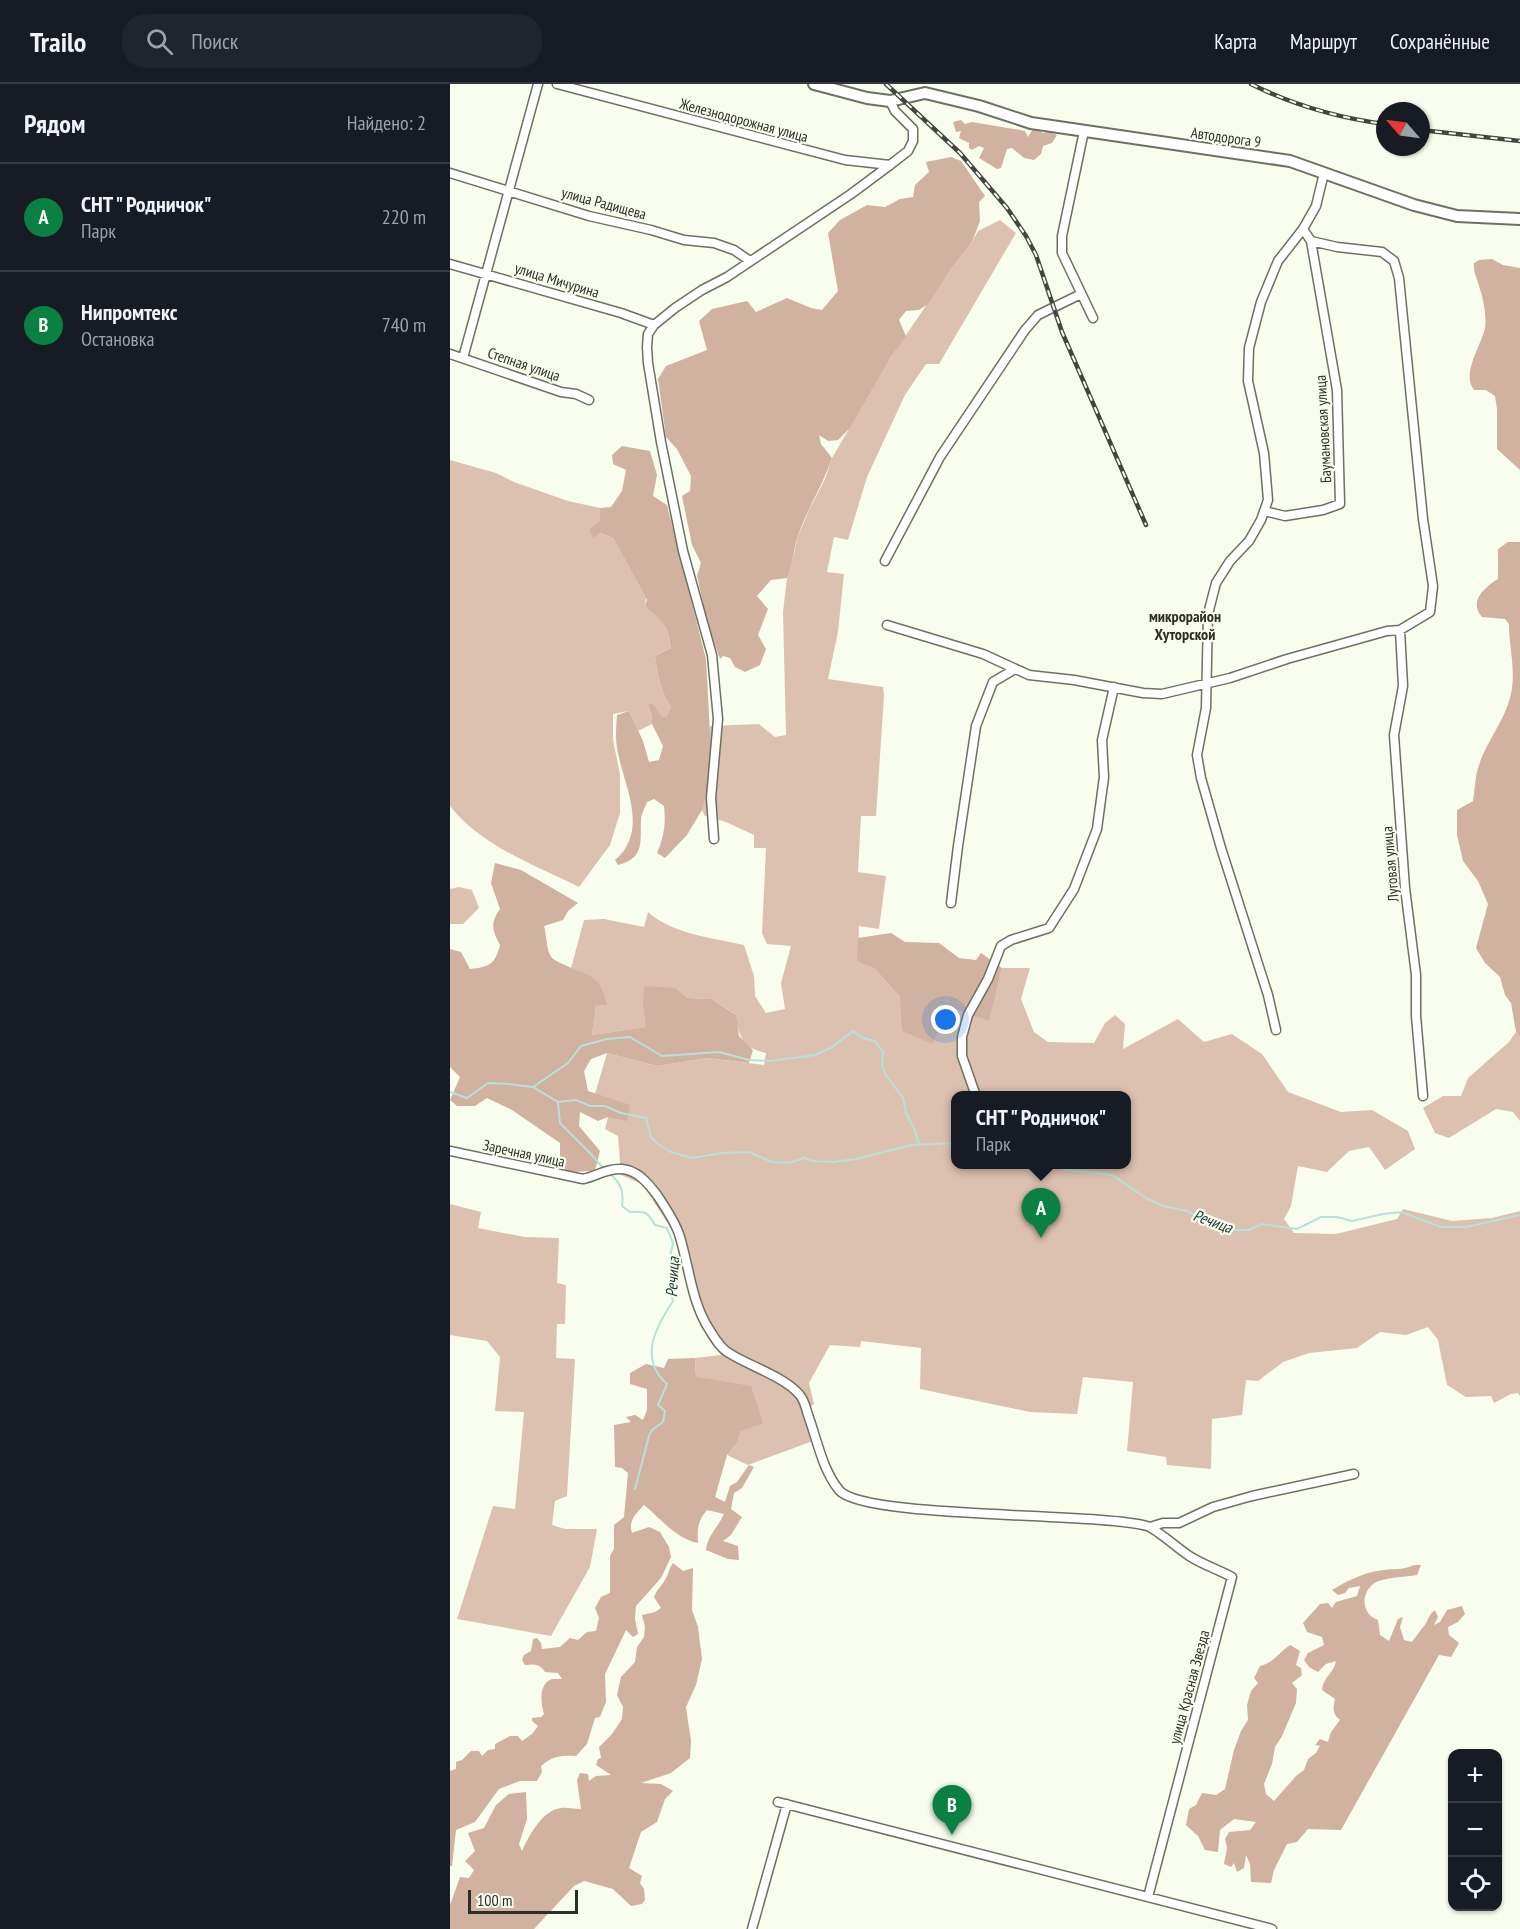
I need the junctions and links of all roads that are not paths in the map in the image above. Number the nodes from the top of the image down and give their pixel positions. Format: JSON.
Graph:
{"nodes":[{"id":1,"x":538,"y":84,"type":"edge"},
{"id":2,"x":558,"y":84,"type":"edge"},
{"id":3,"x":814,"y":84,"type":"edge"},
{"id":4,"x":890,"y":101,"type":"junction"},
{"id":5,"x":1084,"y":130,"type":"junction"},
{"id":6,"x":890,"y":165,"type":"junction"},
{"id":7,"x":450,"y":173,"type":"edge"},
{"id":8,"x":1324,"y":173,"type":"junction"},
{"id":9,"x":509,"y":190,"type":"junction"},
{"id":10,"x":1520,"y":219,"type":"edge"},
{"id":11,"x":1303,"y":229,"type":"junction"},
{"id":12,"x":1311,"y":241,"type":"junction"},
{"id":13,"x":750,"y":261,"type":"junction"},
{"id":14,"x":450,"y":264,"type":"edge"},
{"id":15,"x":487,"y":273,"type":"junction"},
{"id":16,"x":1081,"y":294,"type":"junction"},
{"id":17,"x":1093,"y":318,"type":"dead end"},
{"id":18,"x":654,"y":325,"type":"junction"},
{"id":19,"x":450,"y":354,"type":"edge"},
{"id":20,"x":463,"y":358,"type":"junction"},
{"id":21,"x":589,"y":400,"type":"dead end"},
{"id":22,"x":1264,"y":511,"type":"junction"},
{"id":23,"x":885,"y":561,"type":"dead end"},
{"id":24,"x":887,"y":625,"type":"dead end"},
{"id":25,"x":1400,"y":630,"type":"junction"},
{"id":26,"x":1015,"y":669,"type":"junction"},
{"id":27,"x":1206,"y":682,"type":"junction"},
{"id":28,"x":1114,"y":687,"type":"junction"},
{"id":29,"x":714,"y":839,"type":"dead end"},
{"id":30,"x":951,"y":903,"type":"dead end"},
{"id":31,"x":1276,"y":1030,"type":"dead end"},
{"id":32,"x":975,"y":1091,"type":"edge"},
{"id":33,"x":1423,"y":1096,"type":"dead end"},
{"id":34,"x":450,"y":1151,"type":"edge"},
{"id":35,"x":1354,"y":1474,"type":"dead end"},
{"id":36,"x":1150,"y":1527,"type":"junction"},
{"id":37,"x":1148,"y":1897,"type":"junction"},
{"id":38,"x":752,"y":1929,"type":"edge"},
{"id":39,"x":1272,"y":1929,"type":"edge"}],
"edges":[{"from":1,"to":9,"type":"street"},
{"from":2,"to":6,"type":"street","name":"Железнодорожная улица"},
{"from":3,"to":4,"type":"street"},
{"from":4,"to":5,"type":"street","name":"Автодорога 9"},
{"from":4,"to":6,"type":"street"},
{"from":5,"to":8,"type":"street","name":"Автодорога 9"},
{"from":5,"to":16,"type":"street"},
{"from":6,"to":13,"type":"street"},
{"from":7,"to":9,"type":"street","name":"улица Радищева"},
{"from":8,"to":10,"type":"street","name":"Автодорога 9"},
{"from":8,"to":11,"type":"street"},
{"from":9,"to":13,"type":"street","name":"улица Радищева"},
{"from":9,"to":15,"type":"street"},
{"from":11,"to":12,"type":"street"},
{"from":11,"to":22,"type":"street"},
{"from":12,"to":22,"type":"street","name":"Баумановская улица"},
{"from":12,"to":25,"type":"street"},
{"from":13,"to":18,"type":"street"},
{"from":14,"to":15,"type":"street","name":"улица Мичурина"},
{"from":15,"to":18,"type":"street","name":"улица Мичурина"},
{"from":15,"to":20,"type":"street"},
{"from":16,"to":17,"type":"street"},
{"from":16,"to":23,"type":"street"},
{"from":18,"to":29,"type":"street"},
{"from":19,"to":20,"type":"street","name":"Степная улица"},
{"from":20,"to":21,"type":"street","name":"Степная улица"},
{"from":22,"to":27,"type":"street"},
{"from":24,"to":26,"type":"street"},
{"from":25,"to":27,"type":"street"},
{"from":25,"to":33,"type":"street","name":"Луговая улица"},
{"from":26,"to":28,"type":"street"},
{"from":26,"to":30,"type":"street"},
{"from":27,"to":28,"type":"street"},
{"from":27,"to":31,"type":"street"},
{"from":28,"to":32,"type":"street"},
{"from":34,"to":36,"type":"street","name":"Заречная улица"},
{"from":35,"to":36,"type":"street"},
{"from":36,"to":37,"type":"street","name":"улица Красная Звезда"},
{"from":37,"to":38,"type":"street"},
{"from":37,"to":39,"type":"street"}]}
